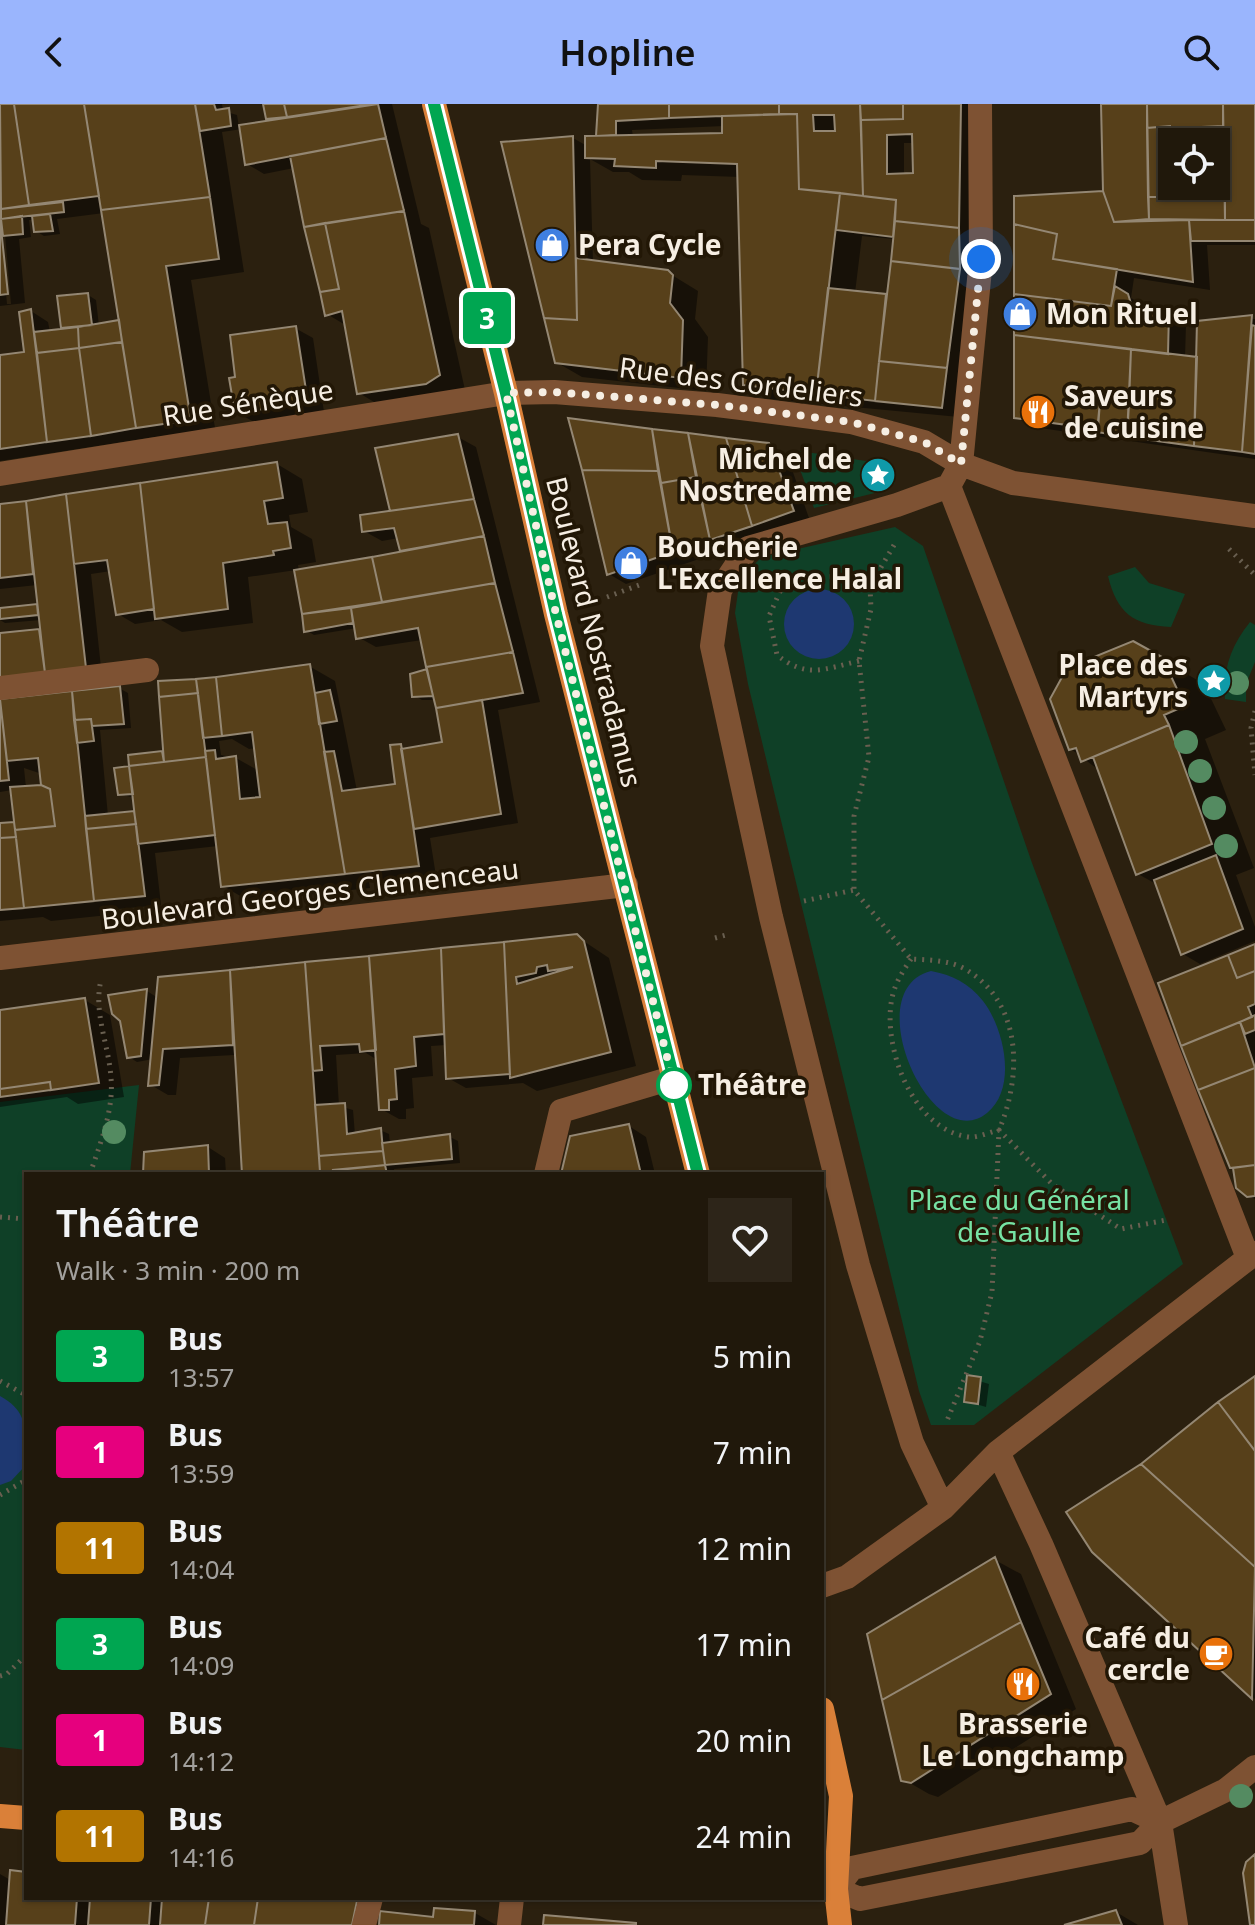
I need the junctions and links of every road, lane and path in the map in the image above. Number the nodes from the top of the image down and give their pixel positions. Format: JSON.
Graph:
{"nodes":[{"id":1,"x":434,"y":104,"type":"edge"},
{"id":2,"x":980,"y":104,"type":"edge"},
{"id":3,"x":506,"y":393,"type":"junction"},
{"id":4,"x":961,"y":464,"type":"junction"},
{"id":5,"x":0,"y":474,"type":"edge"},
{"id":6,"x":949,"y":486,"type":"junction"},
{"id":7,"x":1255,"y":516,"type":"edge"},
{"id":8,"x":897,"y":542,"type":"dead end"},
{"id":9,"x":642,"y":584,"type":"dead end"},
{"id":10,"x":870,"y":586,"type":"junction"},
{"id":11,"x":607,"y":597,"type":"dead end"},
{"id":12,"x":859,"y":661,"type":"junction"},
{"id":13,"x":147,"y":670,"type":"dead end"},
{"id":14,"x":0,"y":688,"type":"edge"},
{"id":15,"x":1255,"y":711,"type":"edge"},
{"id":16,"x":1255,"y":775,"type":"edge"},
{"id":17,"x":626,"y":885,"type":"junction"},
{"id":18,"x":854,"y":890,"type":"junction"},
{"id":19,"x":803,"y":901,"type":"dead end"},
{"id":20,"x":726,"y":935,"type":"dead end"},
{"id":21,"x":715,"y":938,"type":"dead end"},
{"id":22,"x":108,"y":948,"type":"junction"},
{"id":23,"x":0,"y":958,"type":"edge"},
{"id":24,"x":911,"y":959,"type":"junction"},
{"id":25,"x":672,"y":1078,"type":"junction"},
{"id":26,"x":999,"y":1130,"type":"junction"},
{"id":27,"x":91,"y":1172,"type":"edge"},
{"id":28,"x":546,"y":1172,"type":"edge"},
{"id":29,"x":697,"y":1172,"type":"edge"},
{"id":30,"x":0,"y":1217,"type":"edge"},
{"id":31,"x":24,"y":1219,"type":"edge"},
{"id":32,"x":1166,"y":1220,"type":"dead end"},
{"id":33,"x":1252,"y":1256,"type":"edge"},
{"id":34,"x":0,"y":1381,"type":"edge"},
{"id":35,"x":24,"y":1394,"type":"edge"},
{"id":36,"x":945,"y":1425,"type":"dead end"},
{"id":37,"x":998,"y":1452,"type":"junction"},
{"id":38,"x":24,"y":1481,"type":"edge"},
{"id":39,"x":0,"y":1495,"type":"edge"},
{"id":40,"x":943,"y":1508,"type":"junction"},
{"id":41,"x":824,"y":1585,"type":"edge"},
{"id":42,"x":24,"y":1657,"type":"edge"},
{"id":43,"x":0,"y":1676,"type":"edge"},
{"id":44,"x":824,"y":1718,"type":"edge"},
{"id":45,"x":1255,"y":1767,"type":"edge"},
{"id":46,"x":0,"y":1816,"type":"edge"},
{"id":47,"x":24,"y":1818,"type":"edge"},
{"id":48,"x":1160,"y":1822,"type":"junction"},
{"id":49,"x":829,"y":1889,"type":"edge"},
{"id":50,"x":370,"y":1900,"type":"edge"},
{"id":51,"x":512,"y":1900,"type":"edge"},
{"id":52,"x":364,"y":1925,"type":"edge"},
{"id":53,"x":509,"y":1925,"type":"edge"},
{"id":54,"x":840,"y":1925,"type":"edge"},
{"id":55,"x":1176,"y":1925,"type":"edge"}],
"edges":[{"from":1,"to":3,"type":"main road","name":"Boulevard Nostradamus"},
{"from":2,"to":4,"type":"street"},
{"from":3,"to":4,"type":"street","name":"Rue des Cordeliers"},
{"from":3,"to":5,"type":"street","name":"Rue Sénèque"},
{"from":3,"to":17,"type":"main road","name":"Boulevard Nostradamus"},
{"from":4,"to":6,"type":"street"},
{"from":4,"to":7,"type":"street","name":"Rue des Cordeliers"},
{"from":6,"to":33,"type":"street"},
{"from":6,"to":40,"type":"street"},
{"from":8,"to":10,"type":"path"},
{"from":9,"to":11,"type":"path"},
{"from":10,"to":12,"type":"path"},
{"from":10,"to":12,"type":"path"},
{"from":12,"to":18,"type":"path"},
{"from":13,"to":14,"type":"street"},
{"from":15,"to":16,"type":"path"},
{"from":17,"to":22,"type":"street","name":"Boulevard Georges Clemenceau"},
{"from":17,"to":25,"type":"main road","name":"Boulevard Nostradamus"},
{"from":18,"to":19,"type":"path"},
{"from":18,"to":24,"type":"path"},
{"from":20,"to":21,"type":"path"},
{"from":22,"to":23,"type":"street","name":"Boulevard Georges Clemenceau"},
{"from":22,"to":27,"type":"path"},
{"from":24,"to":26,"type":"path"},
{"from":24,"to":26,"type":"path"},
{"from":25,"to":28,"type":"street"},
{"from":25,"to":29,"type":"main road","name":"Boulevard Nostradamus"},
{"from":26,"to":32,"type":"path"},
{"from":26,"to":36,"type":"path"},
{"from":30,"to":31,"type":"path"},
{"from":33,"to":37,"type":"street"},
{"from":34,"to":35,"type":"path"},
{"from":37,"to":40,"type":"street"},
{"from":37,"to":48,"type":"street"},
{"from":38,"to":39,"type":"path"},
{"from":40,"to":41,"type":"street"},
{"from":42,"to":43,"type":"path"},
{"from":44,"to":49,"type":"main road"},
{"from":45,"to":48,"type":"street"},
{"from":46,"to":47,"type":"main road"},
{"from":48,"to":49,"type":"street"},
{"from":48,"to":49,"type":"street"},
{"from":48,"to":55,"type":"street"},
{"from":49,"to":54,"type":"main road"},
{"from":50,"to":52,"type":"street"},
{"from":51,"to":53,"type":"street"}]}
